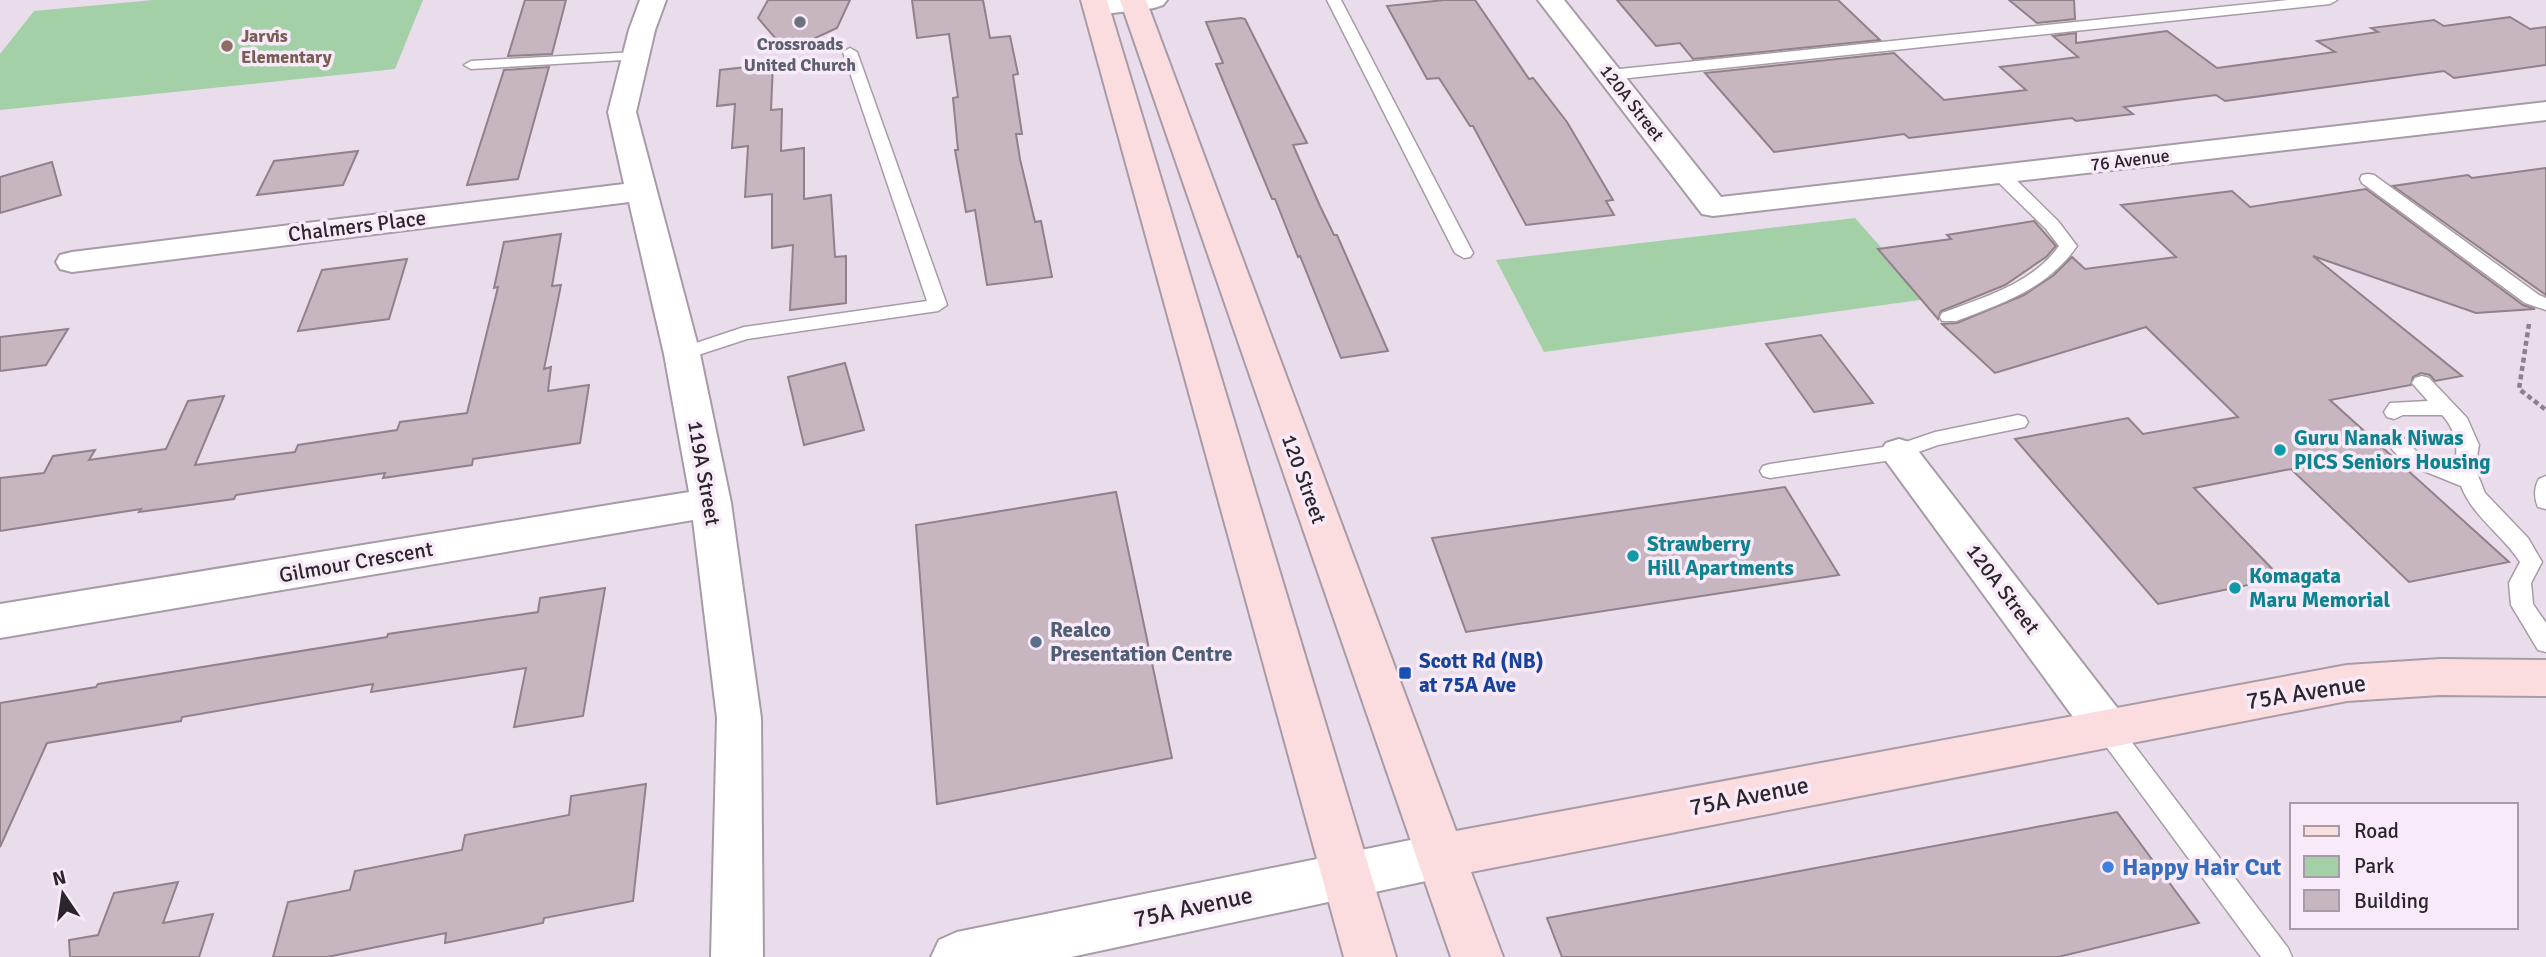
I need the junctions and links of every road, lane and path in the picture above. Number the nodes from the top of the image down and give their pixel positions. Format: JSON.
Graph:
{"nodes":[{"id":1,"x":653,"y":0,"type":"edge"},
{"id":2,"x":1334,"y":0,"type":"edge"},
{"id":3,"x":1551,"y":0,"type":"edge"},
{"id":4,"x":2330,"y":0,"type":"edge"},
{"id":5,"x":1122,"y":2,"type":"edge"},
{"id":6,"x":850,"y":52,"type":"dead end"},
{"id":7,"x":636,"y":56,"type":"junction"},
{"id":8,"x":471,"y":65,"type":"dead end"},
{"id":9,"x":1610,"y":75,"type":"junction"},
{"id":10,"x":2546,"y":111,"type":"edge"},
{"id":11,"x":2001,"y":175,"type":"junction"},
{"id":12,"x":2368,"y":179,"type":"dead end"},
{"id":13,"x":641,"y":191,"type":"junction"},
{"id":14,"x":1713,"y":207,"type":"joint"},
{"id":15,"x":1464,"y":253,"type":"dead end"},
{"id":16,"x":72,"y":262,"type":"dead end"},
{"id":17,"x":2539,"y":302,"type":"edge"},
{"id":18,"x":1950,"y":317,"type":"dead end"},
{"id":19,"x":682,"y":354,"type":"junction"},
{"id":20,"x":2422,"y":383,"type":"dead end"},
{"id":21,"x":2447,"y":408,"type":"junction"},
{"id":22,"x":2546,"y":410,"type":"edge"},
{"id":23,"x":2394,"y":412,"type":"dead end"},
{"id":24,"x":2018,"y":422,"type":"dead end"},
{"id":25,"x":2395,"y":442,"type":"dead end"},
{"id":26,"x":1899,"y":452,"type":"junction"},
{"id":27,"x":1770,"y":471,"type":"dead end"},
{"id":28,"x":2469,"y":481,"type":"junction"},
{"id":29,"x":2546,"y":484,"type":"edge"},
{"id":30,"x":2546,"y":500,"type":"edge"},
{"id":31,"x":711,"y":503,"type":"junction"},
{"id":32,"x":0,"y":621,"type":"edge"},
{"id":33,"x":2546,"y":643,"type":"edge"},
{"id":34,"x":2546,"y":678,"type":"edge"},
{"id":35,"x":2106,"y":727,"type":"junction"},
{"id":36,"x":1440,"y":856,"type":"junction"},
{"id":37,"x":1346,"y":875,"type":"junction"},
{"id":38,"x":737,"y":957,"type":"edge"},
{"id":39,"x":957,"y":957,"type":"edge"},
{"id":40,"x":1370,"y":957,"type":"edge"},
{"id":41,"x":1477,"y":957,"type":"edge"},
{"id":42,"x":2278,"y":957,"type":"edge"}],
"edges":[{"from":1,"to":7,"type":"street","name":"119A Street"},
{"from":2,"to":15,"type":"lane"},
{"from":3,"to":9,"type":"street","name":"120A Street"},
{"from":4,"to":9,"type":"lane"},
{"from":5,"to":36,"type":"main road","name":"120 Street"},
{"from":5,"to":37,"type":"main road","name":"120 Street"},
{"from":6,"to":19,"type":"lane"},
{"from":7,"to":8,"type":"lane"},
{"from":7,"to":13,"type":"street","name":"119A Street"},
{"from":9,"to":14,"type":"street","name":"120A Street"},
{"from":10,"to":11,"type":"street","name":"76 Avenue"},
{"from":11,"to":14,"type":"street","name":"76 Avenue"},
{"from":11,"to":18,"type":"lane"},
{"from":12,"to":17,"type":"lane"},
{"from":13,"to":16,"type":"street","name":"Chalmers Place"},
{"from":13,"to":19,"type":"street","name":"119A Street"},
{"from":17,"to":22,"type":"path"},
{"from":19,"to":31,"type":"street","name":"119A Street"},
{"from":20,"to":21,"type":"lane"},
{"from":21,"to":23,"type":"lane"},
{"from":21,"to":28,"type":"lane"},
{"from":24,"to":26,"type":"lane"},
{"from":25,"to":28,"type":"lane"},
{"from":26,"to":27,"type":"lane"},
{"from":26,"to":35,"type":"street","name":"120A Street"},
{"from":28,"to":33,"type":"lane"},
{"from":29,"to":30,"type":"lane"},
{"from":31,"to":32,"type":"street","name":"Gilmour Crescent"},
{"from":31,"to":38,"type":"street","name":"119A Street"},
{"from":34,"to":35,"type":"main road","name":"75A Avenue"},
{"from":35,"to":36,"type":"main road","name":"75A Avenue"},
{"from":35,"to":42,"type":"lane"},
{"from":36,"to":37,"type":"street","name":"75A Avenue"},
{"from":36,"to":41,"type":"main road","name":"120 Street"},
{"from":37,"to":39,"type":"street","name":"75A Avenue"},
{"from":37,"to":40,"type":"main road","name":"120 Street"}]}
